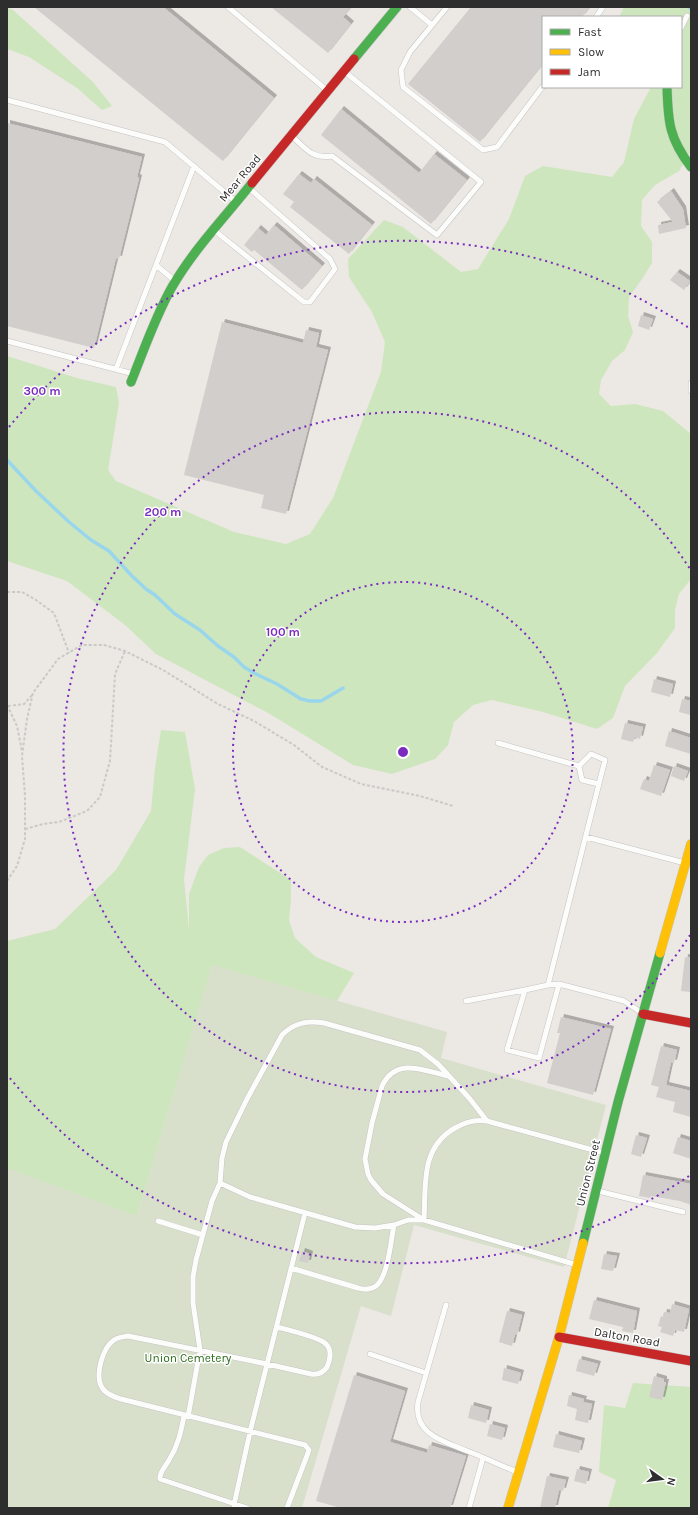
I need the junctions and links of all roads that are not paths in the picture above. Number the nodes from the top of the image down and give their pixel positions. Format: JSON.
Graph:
{"nodes":[{"id":1,"x":228,"y":7,"type":"edge"},
{"id":2,"x":397,"y":7,"type":"edge"},
{"id":3,"x":410,"y":7,"type":"edge"},
{"id":4,"x":447,"y":7,"type":"edge"},
{"id":5,"x":603,"y":7,"type":"edge"},
{"id":6,"x":597,"y":16,"type":"edge"},
{"id":7,"x":687,"y":16,"type":"dead end"},
{"id":8,"x":432,"y":25,"type":"junction"},
{"id":9,"x":682,"y":26,"type":"edge"},
{"id":10,"x":344,"y":72,"type":"junction"},
{"id":11,"x":542,"y":87,"type":"edge"},
{"id":12,"x":667,"y":88,"type":"edge"},
{"id":13,"x":328,"y":91,"type":"junction"},
{"id":14,"x":7,"y":100,"type":"edge"},
{"id":15,"x":291,"y":136,"type":"junction"},
{"id":16,"x":194,"y":166,"type":"junction"},
{"id":17,"x":691,"y":167,"type":"edge"},
{"id":18,"x":248,"y":187,"type":"junction"},
{"id":19,"x":236,"y":201,"type":"junction"},
{"id":20,"x":213,"y":230,"type":"junction"},
{"id":21,"x":156,"y":265,"type":"junction"},
{"id":22,"x":176,"y":282,"type":"junction"},
{"id":23,"x":7,"y":341,"type":"edge"},
{"id":24,"x":116,"y":369,"type":"junction"},
{"id":25,"x":133,"y":378,"type":"joint"},
{"id":26,"x":691,"y":383,"type":"edge"},
{"id":27,"x":691,"y":391,"type":"edge"},
{"id":28,"x":498,"y":743,"type":"dead end"},
{"id":29,"x":579,"y":766,"type":"junction"},
{"id":30,"x":599,"y":784,"type":"junction"},
{"id":31,"x":586,"y":837,"type":"junction"},
{"id":32,"x":691,"y":844,"type":"edge"},
{"id":33,"x":686,"y":863,"type":"junction"},
{"id":34,"x":548,"y":984,"type":"junction"},
{"id":35,"x":559,"y":984,"type":"junction"},
{"id":36,"x":525,"y":990,"type":"junction"},
{"id":37,"x":466,"y":1001,"type":"dead end"},
{"id":38,"x":643,"y":1014,"type":"junction"},
{"id":39,"x":691,"y":1023,"type":"edge"},
{"id":40,"x":449,"y":1077,"type":"junction"},
{"id":41,"x":488,"y":1120,"type":"junction"},
{"id":42,"x":606,"y":1153,"type":"junction"},
{"id":43,"x":220,"y":1183,"type":"junction"},
{"id":44,"x":597,"y":1191,"type":"junction"},
{"id":45,"x":683,"y":1212,"type":"dead end"},
{"id":46,"x":306,"y":1213,"type":"junction"},
{"id":47,"x":158,"y":1220,"type":"dead end"},
{"id":48,"x":424,"y":1220,"type":"junction"},
{"id":49,"x":394,"y":1226,"type":"junction"},
{"id":50,"x":203,"y":1235,"type":"junction"},
{"id":51,"x":578,"y":1265,"type":"junction"},
{"id":52,"x":292,"y":1268,"type":"junction"},
{"id":53,"x":446,"y":1304,"type":"dead end"},
{"id":54,"x":276,"y":1327,"type":"junction"},
{"id":55,"x":559,"y":1337,"type":"junction"},
{"id":56,"x":200,"y":1350,"type":"junction"},
{"id":57,"x":370,"y":1354,"type":"dead end"},
{"id":58,"x":691,"y":1361,"type":"edge"},
{"id":59,"x":267,"y":1364,"type":"junction"},
{"id":60,"x":426,"y":1373,"type":"junction"},
{"id":61,"x":186,"y":1416,"type":"junction"},
{"id":62,"x":250,"y":1432,"type":"junction"},
{"id":63,"x":483,"y":1458,"type":"junction"},
{"id":64,"x":519,"y":1472,"type":"junction"},
{"id":65,"x":234,"y":1505,"type":"junction"},
{"id":66,"x":247,"y":1508,"type":"edge"},
{"id":67,"x":287,"y":1508,"type":"edge"},
{"id":68,"x":469,"y":1508,"type":"edge"},
{"id":69,"x":508,"y":1508,"type":"edge"}],
"edges":[{"from":1,"to":13,"type":"lane"},
{"from":2,"to":10,"type":"street","name":"Mear Road"},
{"from":3,"to":8,"type":"lane"},
{"from":4,"to":8,"type":"lane"},
{"from":5,"to":6,"type":"lane"},
{"from":7,"to":9,"type":"lane"},
{"from":8,"to":11,"type":"lane"},
{"from":10,"to":13,"type":"street","name":"Mear Road"},
{"from":10,"to":15,"type":"lane"},
{"from":12,"to":17,"type":"street"},
{"from":13,"to":15,"type":"street","name":"Mear Road"},
{"from":14,"to":16,"type":"lane"},
{"from":15,"to":18,"type":"street","name":"Mear Road"},
{"from":16,"to":19,"type":"lane"},
{"from":16,"to":21,"type":"lane"},
{"from":18,"to":19,"type":"street","name":"Mear Road"},
{"from":18,"to":20,"type":"lane"},
{"from":19,"to":20,"type":"street","name":"Mear Road"},
{"from":20,"to":22,"type":"street","name":"Mear Road"},
{"from":21,"to":22,"type":"lane"},
{"from":21,"to":24,"type":"lane"},
{"from":22,"to":25,"type":"street","name":"Mear Road"},
{"from":23,"to":24,"type":"lane"},
{"from":24,"to":25,"type":"lane"},
{"from":26,"to":27,"type":"lane"},
{"from":28,"to":29,"type":"lane"},
{"from":29,"to":30,"type":"lane"},
{"from":29,"to":30,"type":"lane"},
{"from":30,"to":31,"type":"lane"},
{"from":31,"to":33,"type":"lane"},
{"from":31,"to":34,"type":"lane"},
{"from":32,"to":33,"type":"street","name":"Union Street"},
{"from":33,"to":38,"type":"street","name":"Union Street"},
{"from":34,"to":35,"type":"lane"},
{"from":34,"to":36,"type":"lane"},
{"from":35,"to":36,"type":"lane"},
{"from":35,"to":38,"type":"lane"},
{"from":36,"to":37,"type":"lane"},
{"from":38,"to":39,"type":"street"},
{"from":38,"to":42,"type":"street","name":"Union Street"},
{"from":40,"to":41,"type":"lane"},
{"from":40,"to":43,"type":"lane"},
{"from":40,"to":48,"type":"lane"},
{"from":41,"to":42,"type":"lane"},
{"from":41,"to":48,"type":"lane"},
{"from":42,"to":44,"type":"street","name":"Union Street"},
{"from":43,"to":46,"type":"lane"},
{"from":43,"to":50,"type":"lane"},
{"from":44,"to":45,"type":"lane"},
{"from":44,"to":51,"type":"street","name":"Union Street"},
{"from":46,"to":49,"type":"lane"},
{"from":46,"to":52,"type":"lane"},
{"from":47,"to":50,"type":"lane"},
{"from":48,"to":49,"type":"lane"},
{"from":48,"to":51,"type":"lane"},
{"from":49,"to":52,"type":"lane"},
{"from":50,"to":56,"type":"lane"},
{"from":51,"to":55,"type":"street","name":"Union Street"},
{"from":52,"to":54,"type":"lane"},
{"from":53,"to":60,"type":"lane"},
{"from":54,"to":59,"type":"lane"},
{"from":54,"to":59,"type":"lane"},
{"from":55,"to":58,"type":"street","name":"Dalton Road"},
{"from":55,"to":64,"type":"street","name":"Union Street"},
{"from":56,"to":59,"type":"lane"},
{"from":56,"to":61,"type":"lane"},
{"from":56,"to":61,"type":"lane"},
{"from":57,"to":60,"type":"lane"},
{"from":59,"to":62,"type":"lane"},
{"from":60,"to":63,"type":"lane"},
{"from":61,"to":62,"type":"lane"},
{"from":61,"to":65,"type":"lane"},
{"from":62,"to":65,"type":"lane"},
{"from":62,"to":67,"type":"lane"},
{"from":63,"to":64,"type":"lane"},
{"from":63,"to":68,"type":"lane"},
{"from":64,"to":69,"type":"street","name":"Union Street"},
{"from":65,"to":66,"type":"lane"}]}
